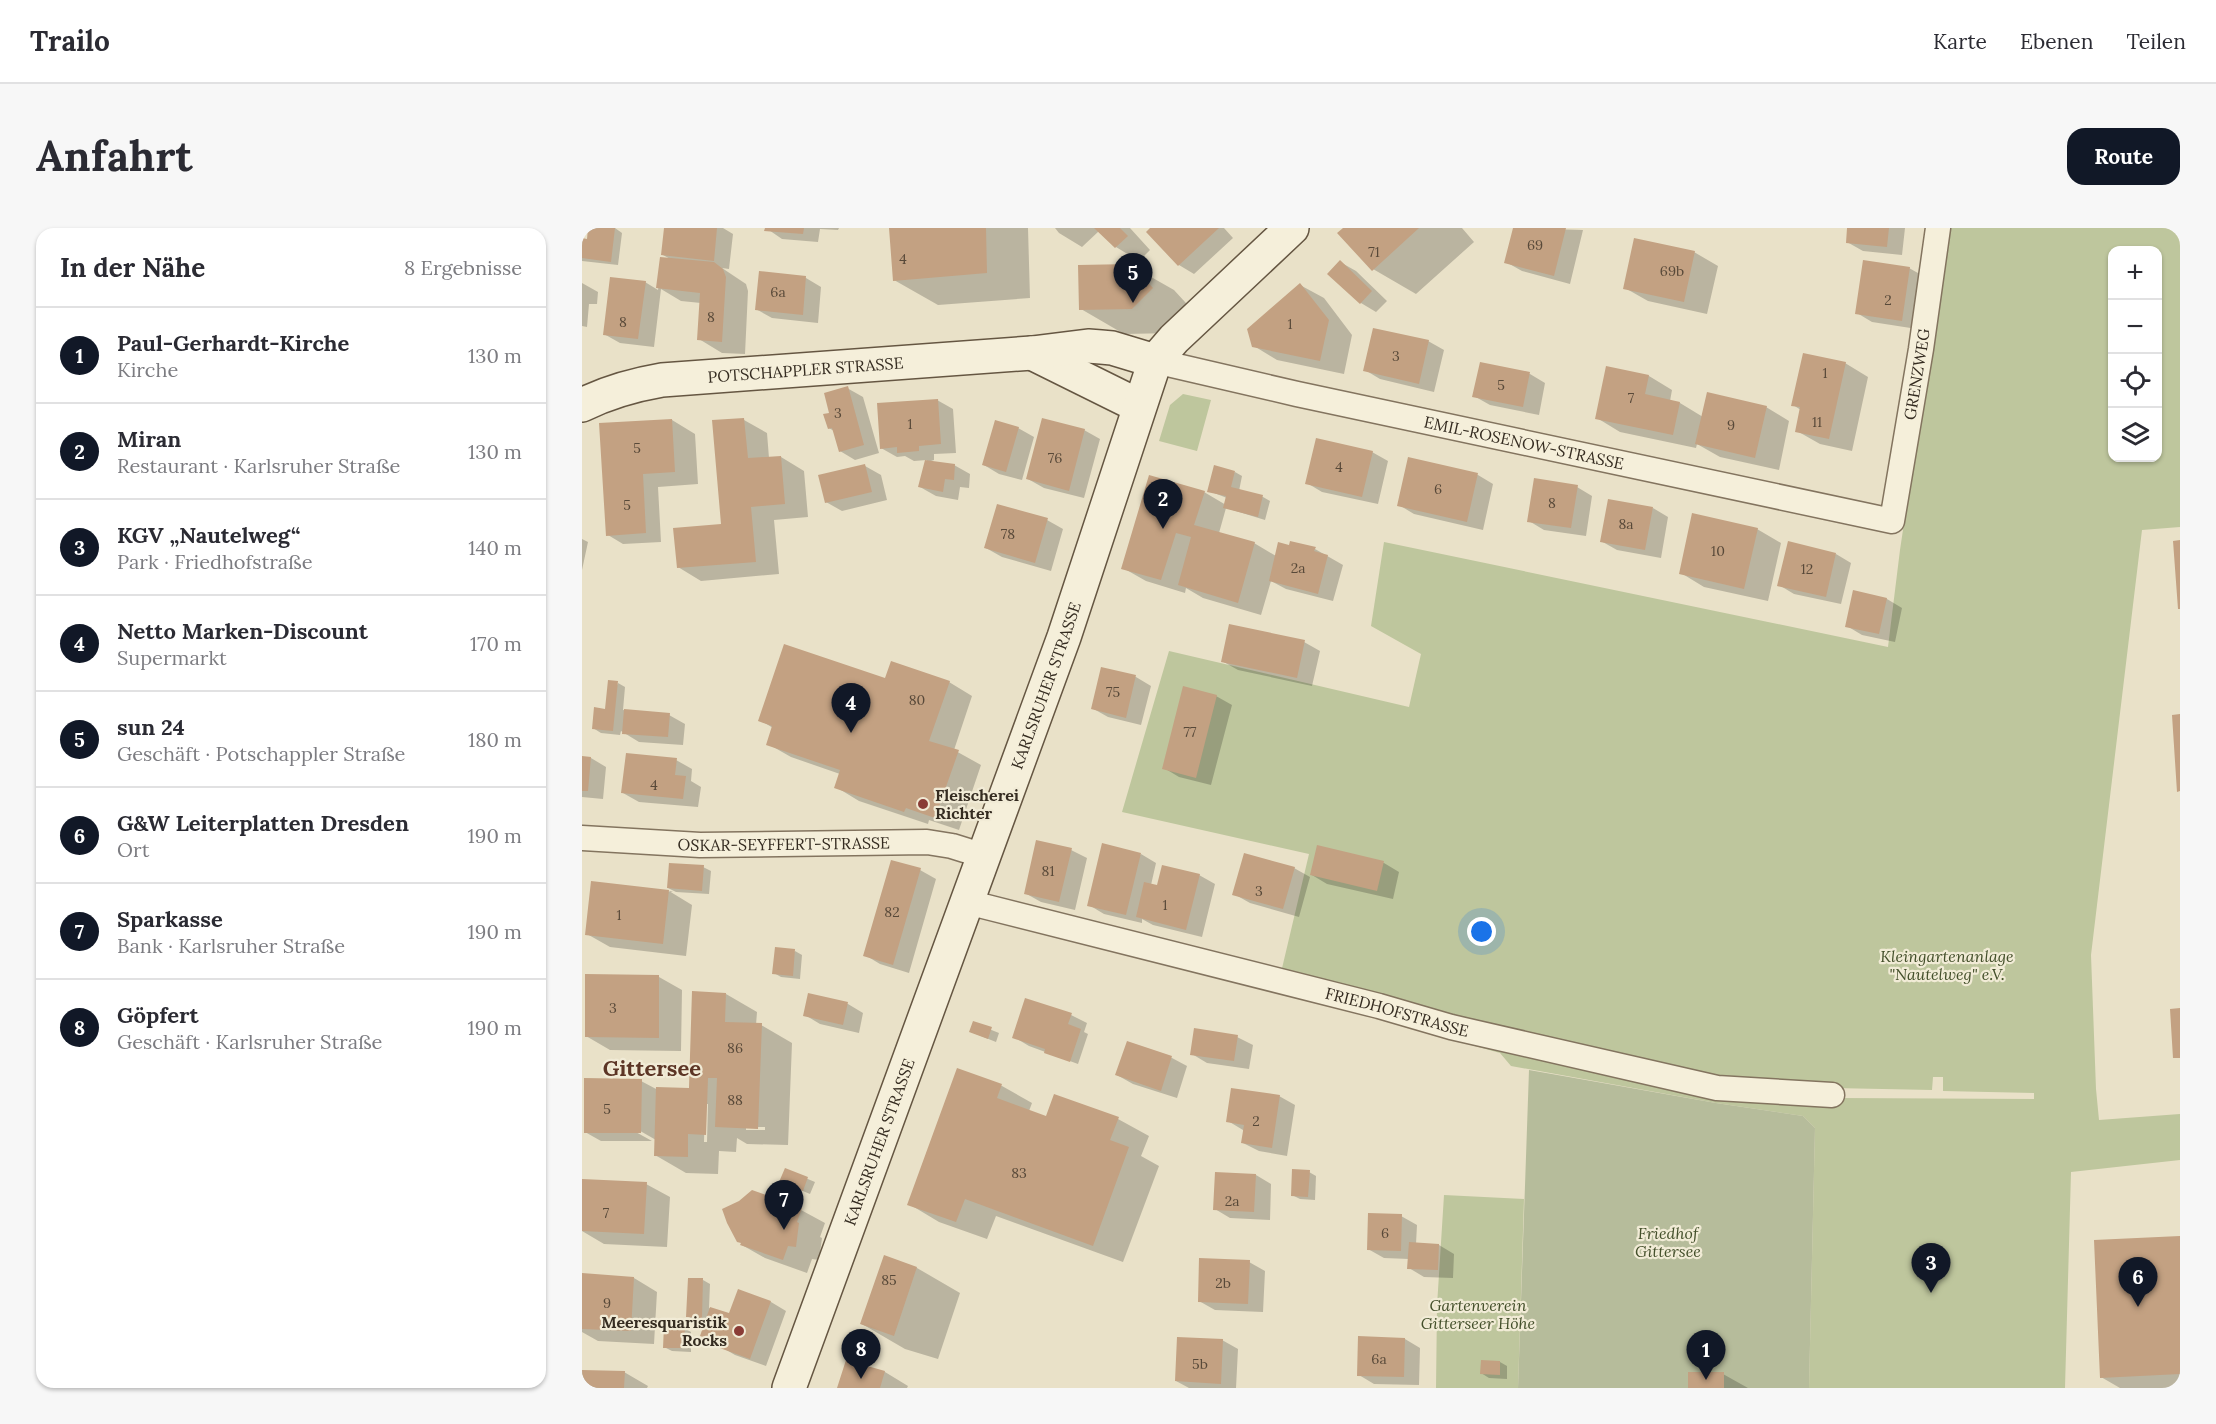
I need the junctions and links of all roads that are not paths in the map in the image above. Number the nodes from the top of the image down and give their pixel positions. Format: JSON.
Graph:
{"nodes":[{"id":1,"x":1292,"y":228,"type":"edge"},
{"id":2,"x":1938,"y":228,"type":"edge"},
{"id":3,"x":1032,"y":353,"type":"junction"},
{"id":4,"x":1155,"y":361,"type":"junction"},
{"id":5,"x":582,"y":405,"type":"edge"},
{"id":6,"x":1139,"y":406,"type":"junction"},
{"id":7,"x":1892,"y":521,"type":"joint"},
{"id":8,"x":582,"y":838,"type":"edge"},
{"id":9,"x":984,"y":856,"type":"junction"},
{"id":10,"x":967,"y":902,"type":"junction"},
{"id":11,"x":1832,"y":1095,"type":"dead end"},
{"id":12,"x":789,"y":1388,"type":"edge"}],
"edges":[{"from":1,"to":4,"type":"street","name":"KARLSRUHER STRASSE"},
{"from":2,"to":7,"type":"street","name":"GRENZWEG"},
{"from":3,"to":4,"type":"street","name":"POTSCHAPPLER STRASSE"},
{"from":3,"to":5,"type":"street","name":"POTSCHAPPLER STRASSE"},
{"from":3,"to":6,"type":"street"},
{"from":4,"to":6,"type":"street","name":"KARLSRUHER STRASSE"},
{"from":4,"to":7,"type":"street","name":"EMIL-ROSENOW-STRASSE"},
{"from":6,"to":9,"type":"street","name":"KARLSRUHER STRASSE"},
{"from":8,"to":9,"type":"street","name":"OSKAR-SEYFFERT-STRASSE"},
{"from":9,"to":10,"type":"street","name":"KARLSRUHER STRASSE"},
{"from":10,"to":11,"type":"street","name":"FRIEDHOFSTRASSE"},
{"from":10,"to":12,"type":"street","name":"KARLSRUHER STRASSE"}]}
